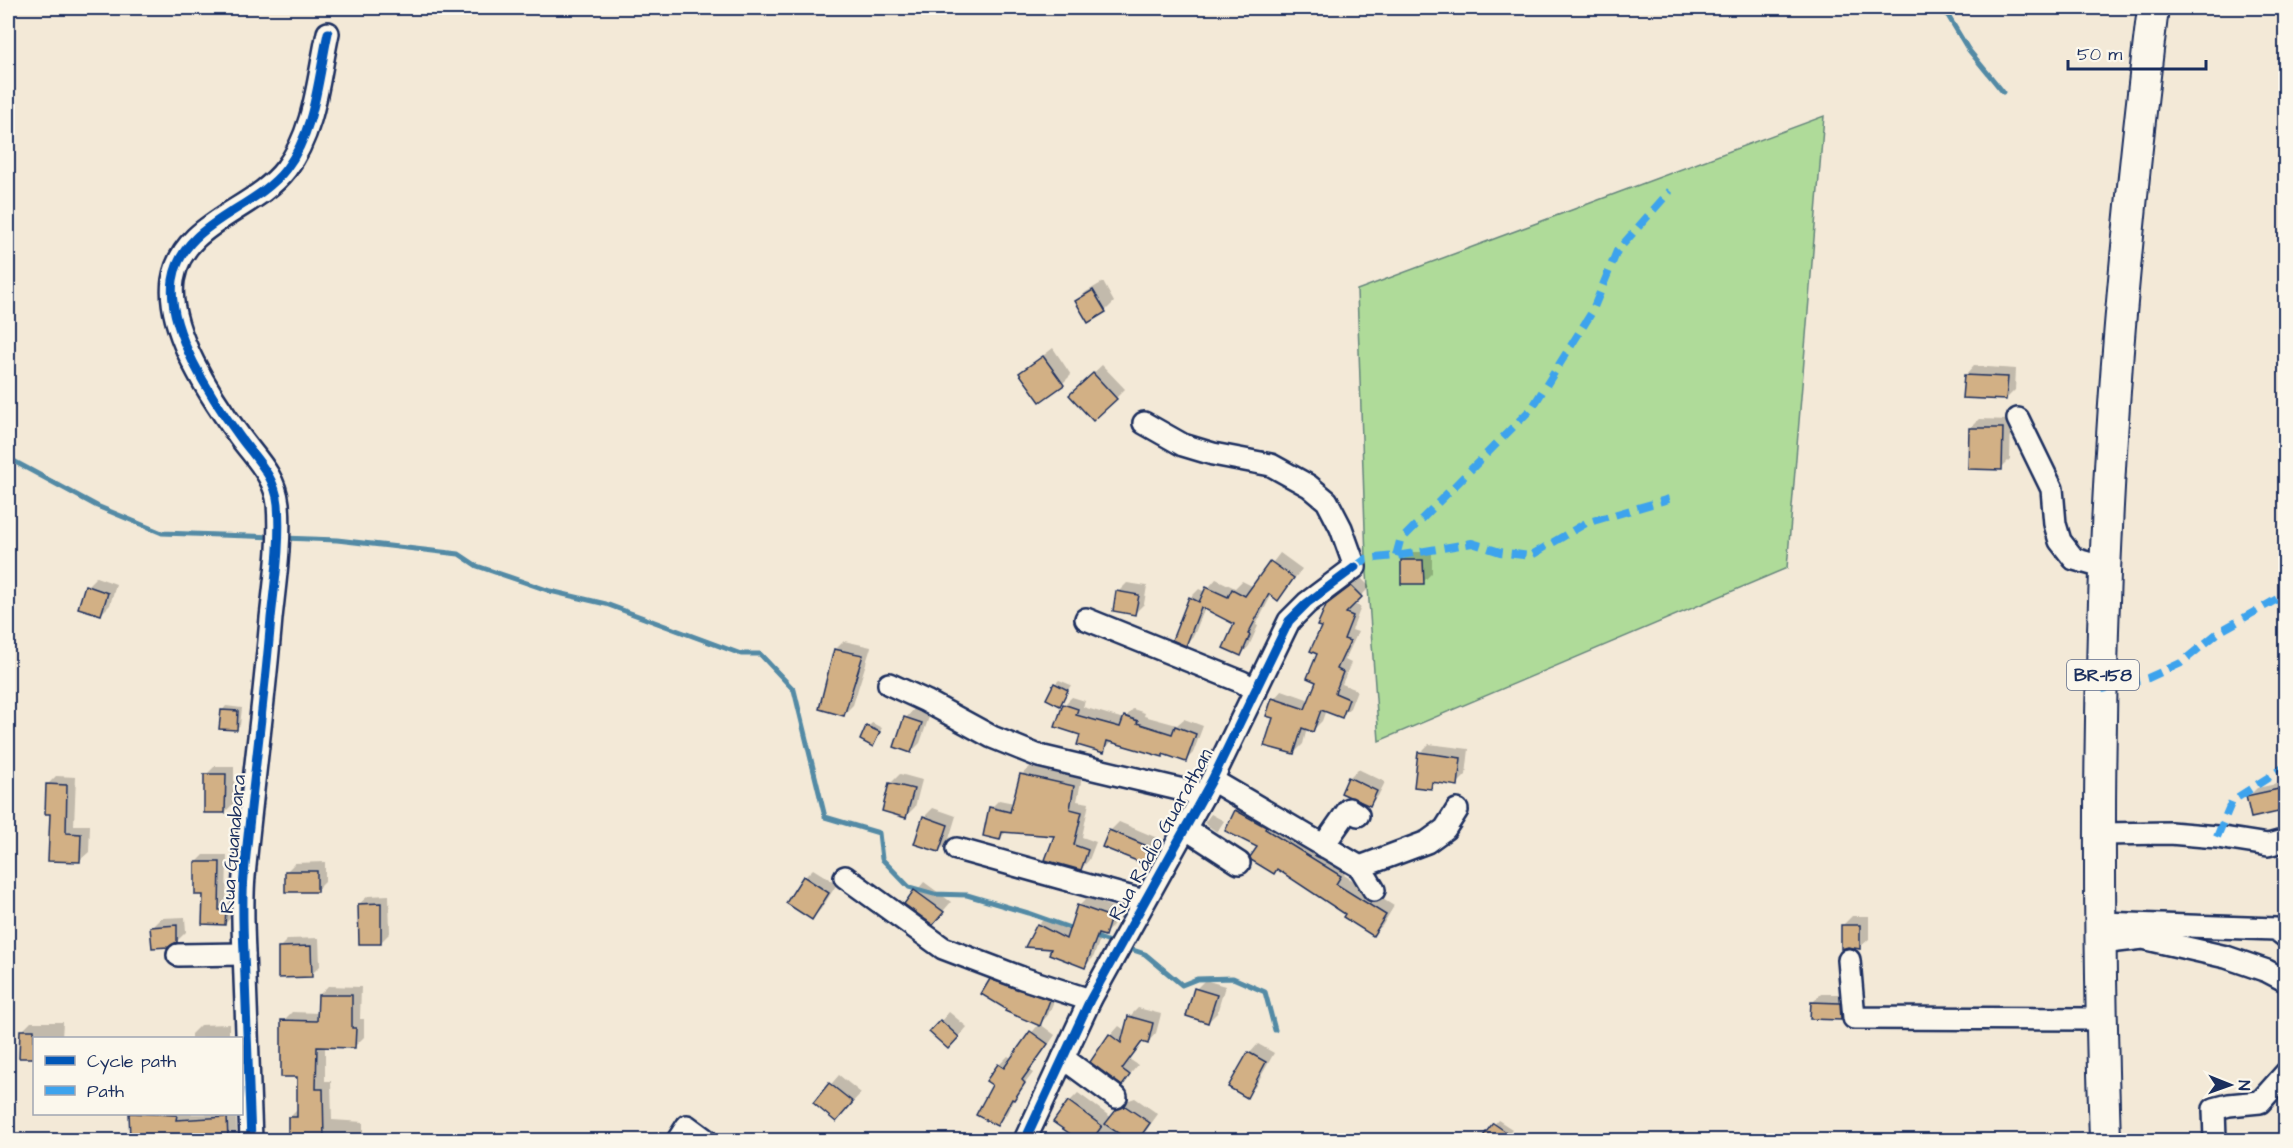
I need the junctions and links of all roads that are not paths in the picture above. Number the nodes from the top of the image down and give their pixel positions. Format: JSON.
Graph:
{"nodes":[{"id":1,"x":2153,"y":8,"type":"edge"},
{"id":2,"x":328,"y":33,"type":"dead end"},
{"id":3,"x":2018,"y":419,"type":"dead end"},
{"id":4,"x":1144,"y":423,"type":"dead end"},
{"id":5,"x":2106,"y":568,"type":"junction"},
{"id":6,"x":1086,"y":619,"type":"dead end"},
{"id":7,"x":889,"y":684,"type":"dead end"},
{"id":8,"x":1256,"y":691,"type":"junction"},
{"id":9,"x":1208,"y":788,"type":"junction"},
{"id":10,"x":1456,"y":810,"type":"dead end"},
{"id":11,"x":1358,"y":815,"type":"dead end"},
{"id":12,"x":1185,"y":828,"type":"junction"},
{"id":13,"x":2101,"y":834,"type":"junction"},
{"id":14,"x":2286,"y":840,"type":"edge"},
{"id":15,"x":1323,"y":846,"type":"junction"},
{"id":16,"x":957,"y":849,"type":"dead end"},
{"id":17,"x":1239,"y":863,"type":"dead end"},
{"id":18,"x":1360,"y":867,"type":"junction"},
{"id":19,"x":845,"y":877,"type":"dead end"},
{"id":20,"x":1374,"y":890,"type":"dead end"},
{"id":21,"x":1144,"y":901,"type":"junction"},
{"id":22,"x":2101,"y":933,"type":"junction"},
{"id":23,"x":2286,"y":937,"type":"edge"},
{"id":24,"x":244,"y":954,"type":"junction"},
{"id":25,"x":177,"y":955,"type":"dead end"},
{"id":26,"x":1849,"y":960,"type":"dead end"},
{"id":27,"x":2286,"y":981,"type":"edge"},
{"id":28,"x":1090,"y":1000,"type":"junction"},
{"id":29,"x":2101,"y":1019,"type":"junction"},
{"id":30,"x":1063,"y":1058,"type":"junction"},
{"id":31,"x":2286,"y":1073,"type":"edge"},
{"id":32,"x":1116,"y":1097,"type":"dead end"},
{"id":33,"x":682,"y":1133,"type":"edge"},
{"id":34,"x":251,"y":1140,"type":"edge"},
{"id":35,"x":706,"y":1140,"type":"edge"},
{"id":36,"x":1025,"y":1140,"type":"edge"},
{"id":37,"x":2105,"y":1140,"type":"edge"},
{"id":38,"x":2215,"y":1140,"type":"edge"}],
"edges":[{"from":1,"to":5,"type":"highway","number":"BR-158"},
{"from":2,"to":24,"type":"street","name":"Rua Guanabara"},
{"from":3,"to":5,"type":"street"},
{"from":4,"to":8,"type":"street","name":"Rua Rádio Guarathan"},
{"from":5,"to":13,"type":"highway","number":"BR-158"},
{"from":6,"to":8,"type":"street"},
{"from":7,"to":9,"type":"street"},
{"from":8,"to":9,"type":"street","name":"Rua Rádio Guarathan"},
{"from":9,"to":12,"type":"street","name":"Rua Rádio Guarathan"},
{"from":9,"to":15,"type":"street"},
{"from":10,"to":18,"type":"street"},
{"from":11,"to":15,"type":"street"},
{"from":12,"to":17,"type":"street"},
{"from":12,"to":21,"type":"street","name":"Rua Rádio Guarathan"},
{"from":13,"to":14,"type":"street"},
{"from":13,"to":22,"type":"highway","number":"BR-158"},
{"from":15,"to":18,"type":"street"},
{"from":16,"to":21,"type":"street"},
{"from":18,"to":20,"type":"street"},
{"from":19,"to":28,"type":"street"},
{"from":21,"to":28,"type":"street","name":"Rua Rádio Guarathan"},
{"from":22,"to":23,"type":"street"},
{"from":22,"to":27,"type":"street"},
{"from":22,"to":29,"type":"highway","number":"BR-158"},
{"from":24,"to":25,"type":"street"},
{"from":24,"to":34,"type":"street","name":"Rua Guanabara"},
{"from":26,"to":29,"type":"street"},
{"from":28,"to":30,"type":"street","name":"Rua Rádio Guarathan"},
{"from":29,"to":37,"type":"highway","number":"BR-158"},
{"from":30,"to":32,"type":"street"},
{"from":30,"to":36,"type":"street","name":"Rua Rádio Guarathan"},
{"from":31,"to":38,"type":"street"},
{"from":33,"to":35,"type":"street"}]}
